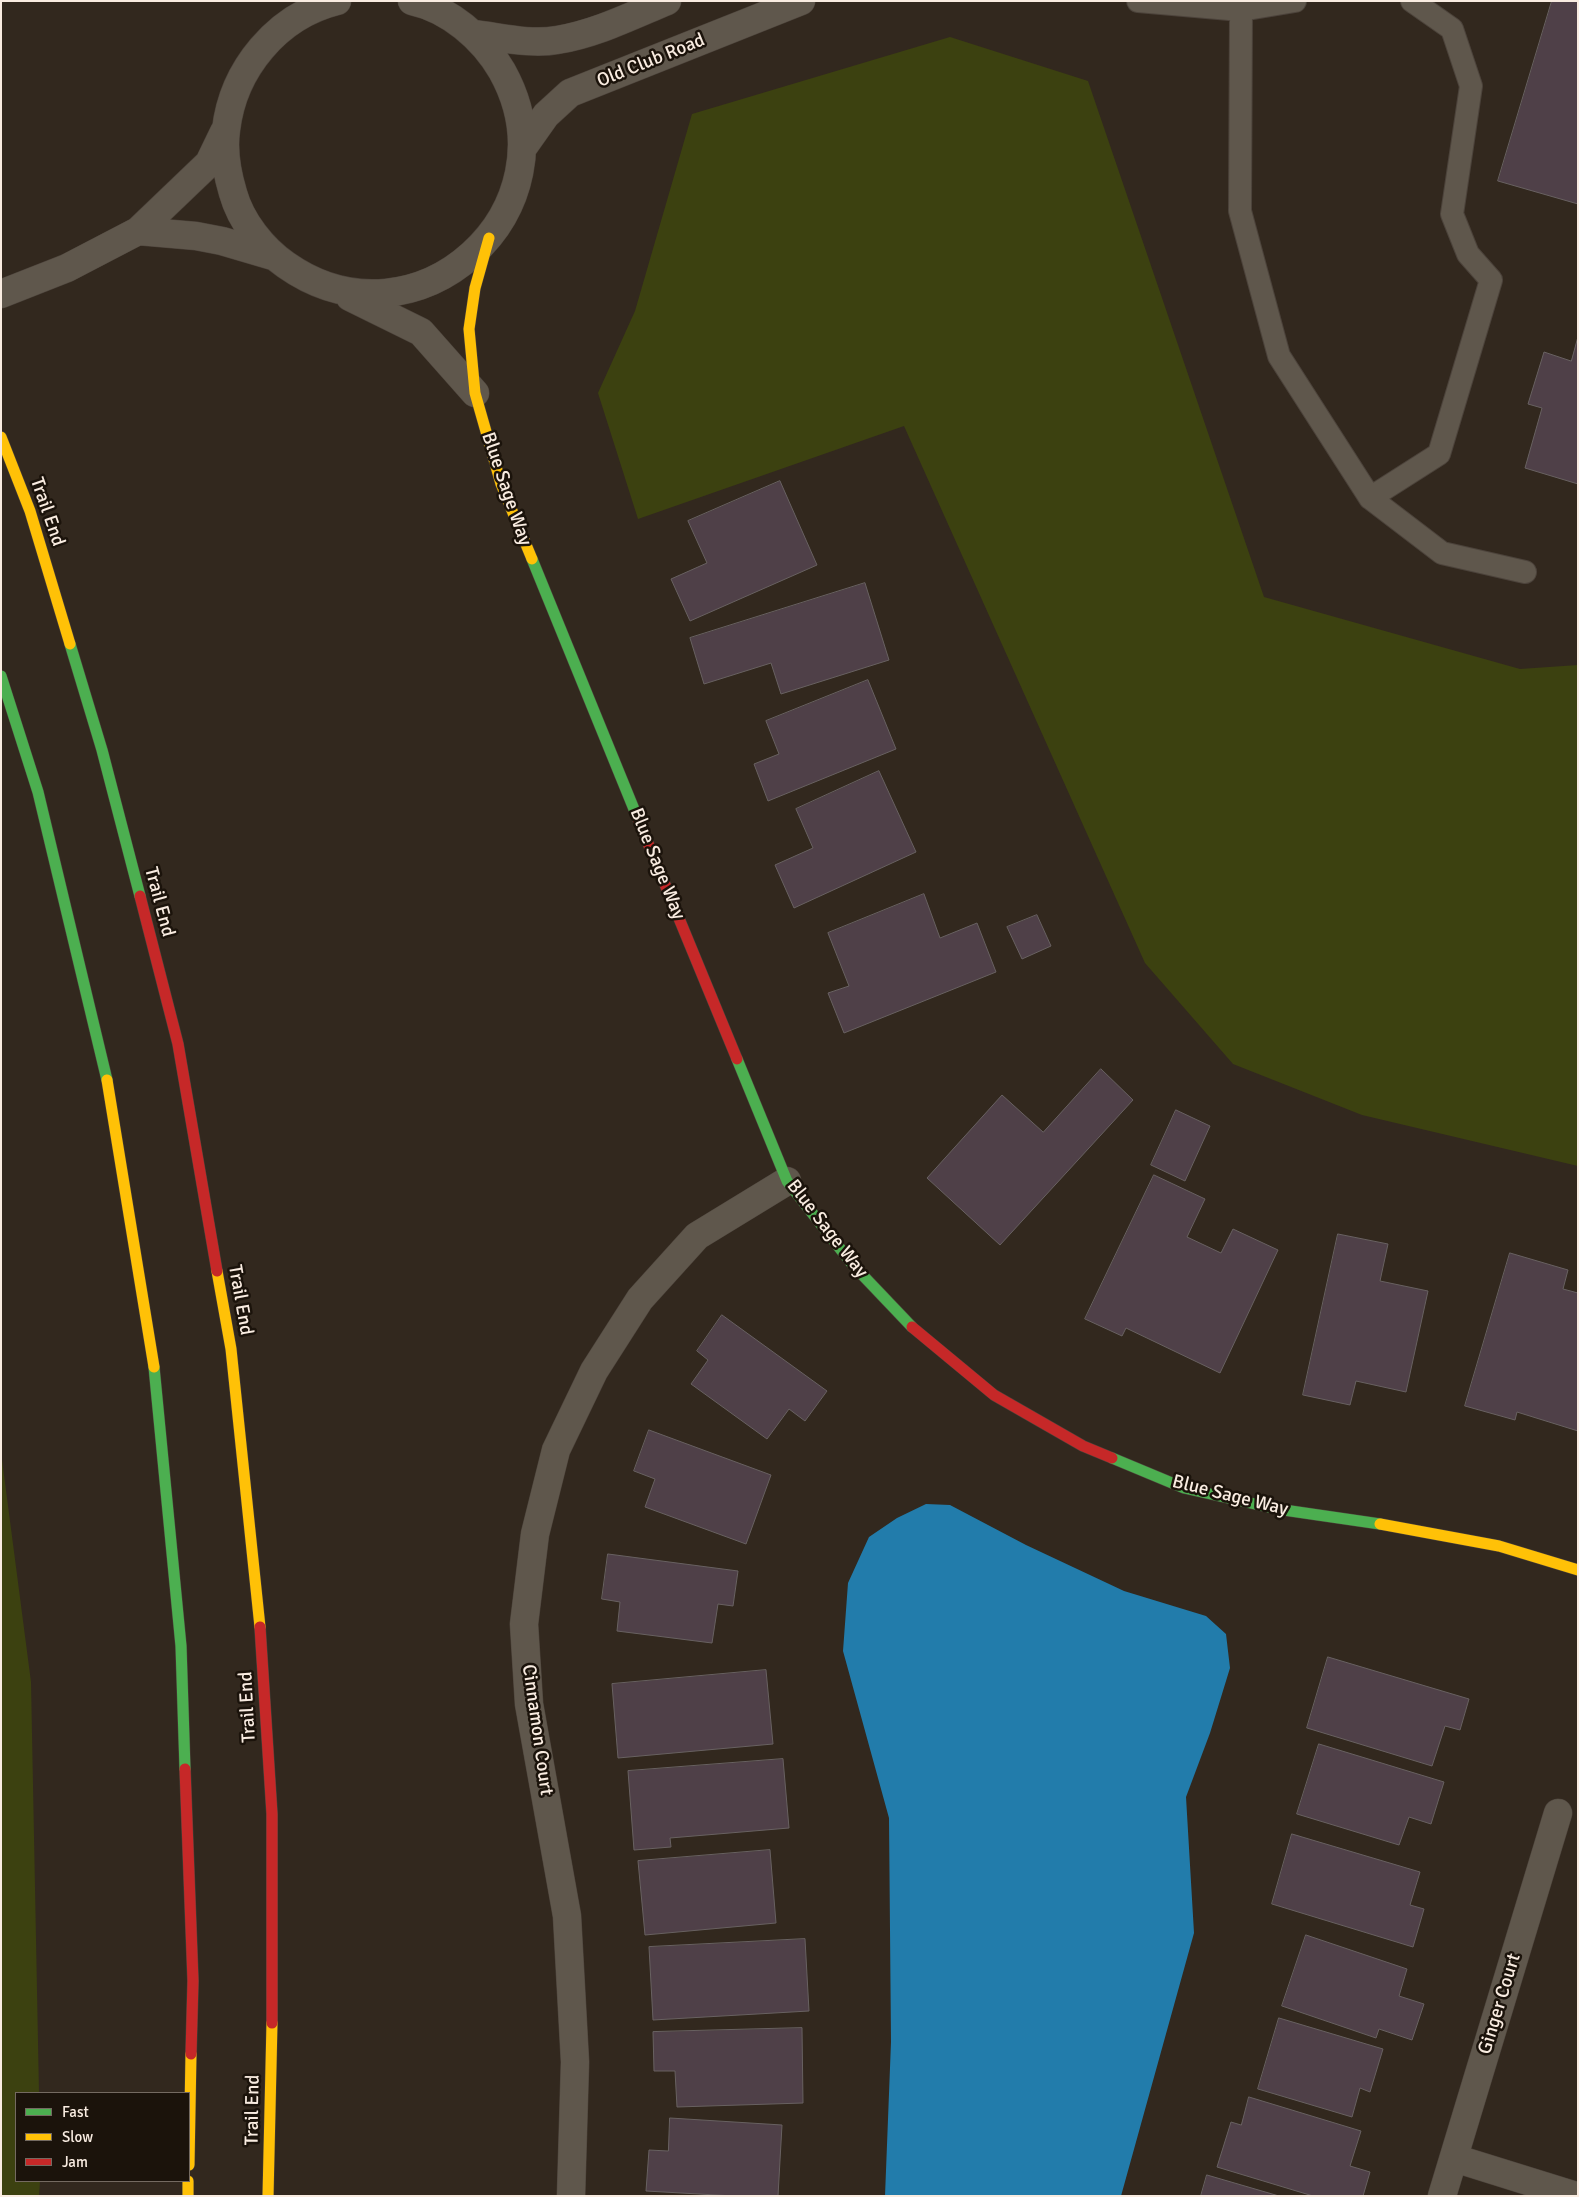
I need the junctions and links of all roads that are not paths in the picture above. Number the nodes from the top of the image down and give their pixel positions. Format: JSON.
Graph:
{"nodes":[{"id":1,"x":282,"y":1,"type":"edge"},
{"id":2,"x":337,"y":1,"type":"edge"},
{"id":3,"x":667,"y":1,"type":"edge"},
{"id":4,"x":802,"y":1,"type":"edge"},
{"id":5,"x":1138,"y":1,"type":"edge"},
{"id":6,"x":1295,"y":1,"type":"edge"},
{"id":7,"x":1412,"y":1,"type":"edge"},
{"id":8,"x":415,"y":2,"type":"edge"},
{"id":9,"x":1197,"y":3,"type":"edge"},
{"id":10,"x":1241,"y":10,"type":"junction"},
{"id":11,"x":473,"y":34,"type":"junction"},
{"id":12,"x":267,"y":41,"type":"junction"},
{"id":13,"x":225,"y":131,"type":"junction"},
{"id":14,"x":522,"y":149,"type":"junction"},
{"id":15,"x":138,"y":232,"type":"junction"},
{"id":16,"x":489,"y":238,"type":"junction"},
{"id":17,"x":273,"y":256,"type":"junction"},
{"id":18,"x":335,"y":290,"type":"junction"},
{"id":19,"x":1,"y":294,"type":"edge"},
{"id":20,"x":475,"y":393,"type":"junction"},
{"id":21,"x":1,"y":437,"type":"edge"},
{"id":22,"x":1370,"y":498,"type":"junction"},
{"id":23,"x":1526,"y":572,"type":"dead end"},
{"id":24,"x":1,"y":676,"type":"edge"},
{"id":25,"x":787,"y":1181,"type":"junction"},
{"id":26,"x":1578,"y":1570,"type":"edge"},
{"id":27,"x":1558,"y":1813,"type":"dead end"},
{"id":28,"x":190,"y":2119,"type":"edge"},
{"id":29,"x":1454,"y":2158,"type":"junction"},
{"id":30,"x":188,"y":2182,"type":"edge"},
{"id":31,"x":188,"y":2196,"type":"edge"},
{"id":32,"x":268,"y":2196,"type":"edge"},
{"id":33,"x":571,"y":2196,"type":"edge"},
{"id":34,"x":1442,"y":2196,"type":"edge"},
{"id":35,"x":1576,"y":2196,"type":"edge"}],
"edges":[{"from":1,"to":12,"type":"street"},
{"from":2,"to":12,"type":"street"},
{"from":3,"to":11,"type":"street"},
{"from":4,"to":14,"type":"street","name":"Old Club Road"},
{"from":5,"to":9,"type":"lane"},
{"from":6,"to":10,"type":"lane"},
{"from":7,"to":22,"type":"lane"},
{"from":8,"to":11,"type":"street"},
{"from":9,"to":10,"type":"lane"},
{"from":10,"to":22,"type":"lane"},
{"from":11,"to":14,"type":"street"},
{"from":12,"to":13,"type":"street"},
{"from":13,"to":15,"type":"street"},
{"from":13,"to":17,"type":"street"},
{"from":14,"to":16,"type":"street"},
{"from":15,"to":17,"type":"street"},
{"from":15,"to":19,"type":"street"},
{"from":16,"to":18,"type":"street"},
{"from":16,"to":20,"type":"street","name":"Blue Sage Way"},
{"from":17,"to":18,"type":"street"},
{"from":18,"to":20,"type":"street","name":"Blue Sage Way"},
{"from":20,"to":25,"type":"street","name":"Blue Sage Way"},
{"from":21,"to":32,"type":"street","name":"Trail End"},
{"from":22,"to":23,"type":"lane"},
{"from":24,"to":28,"type":"street"},
{"from":25,"to":26,"type":"street","name":"Blue Sage Way"},
{"from":25,"to":33,"type":"street","name":"Cinnamon Court"},
{"from":27,"to":29,"type":"street","name":"Ginger Court"},
{"from":29,"to":34,"type":"street","name":"Ginger Court"},
{"from":29,"to":35,"type":"street"},
{"from":30,"to":31,"type":"street"}]}
